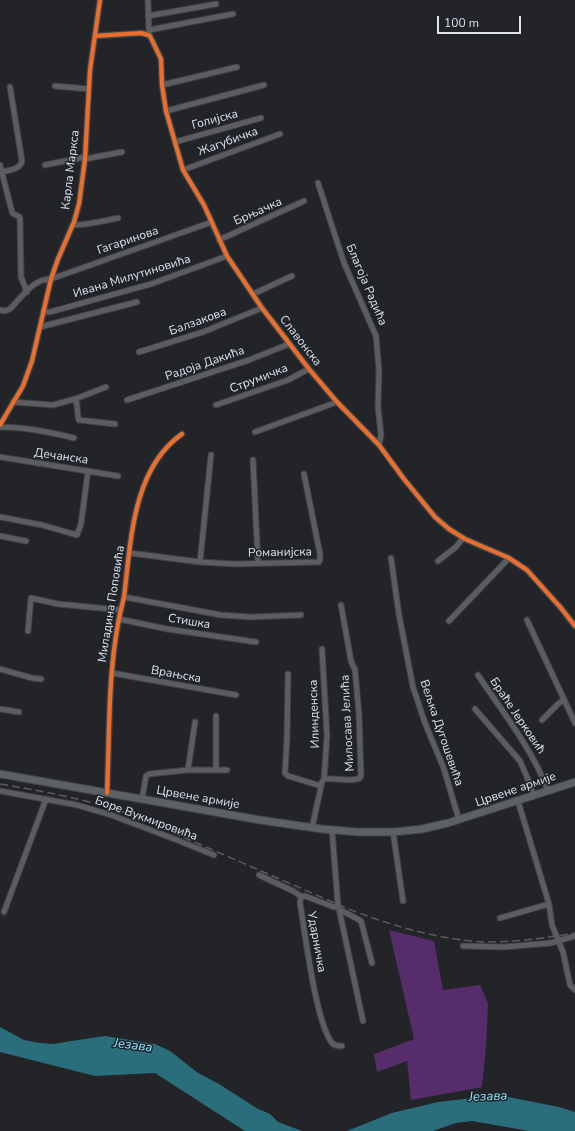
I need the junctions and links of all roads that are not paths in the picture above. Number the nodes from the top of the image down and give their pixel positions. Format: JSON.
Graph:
{"nodes":[{"id":1,"x":100,"y":0,"type":"edge"},
{"id":2,"x":148,"y":0,"type":"edge"},
{"id":3,"x":216,"y":4,"type":"dead end"},
{"id":4,"x":233,"y":14,"type":"dead end"},
{"id":5,"x":148,"y":16,"type":"junction"},
{"id":6,"x":149,"y":32,"type":"junction"},
{"id":7,"x":95,"y":36,"type":"junction"},
{"id":8,"x":237,"y":67,"type":"dead end"},
{"id":9,"x":162,"y":84,"type":"junction"},
{"id":10,"x":264,"y":85,"type":"dead end"},
{"id":11,"x":55,"y":86,"type":"dead end"},
{"id":12,"x":10,"y":87,"type":"dead end"},
{"id":13,"x":89,"y":89,"type":"junction"},
{"id":14,"x":166,"y":111,"type":"junction"},
{"id":15,"x":261,"y":118,"type":"dead end"},
{"id":16,"x":280,"y":134,"type":"dead end"},
{"id":17,"x":175,"y":142,"type":"junction"},
{"id":18,"x":122,"y":152,"type":"dead end"},
{"id":19,"x":85,"y":158,"type":"junction"},
{"id":20,"x":0,"y":165,"type":"edge"},
{"id":21,"x":46,"y":165,"type":"dead end"},
{"id":22,"x":183,"y":170,"type":"junction"},
{"id":23,"x":2,"y":172,"type":"junction"},
{"id":24,"x":318,"y":183,"type":"dead end"},
{"id":25,"x":304,"y":201,"type":"dead end"},
{"id":26,"x":118,"y":218,"type":"dead end"},
{"id":27,"x":212,"y":222,"type":"junction"},
{"id":28,"x":73,"y":225,"type":"junction"},
{"id":29,"x":219,"y":240,"type":"junction"},
{"id":30,"x":227,"y":256,"type":"junction"},
{"id":31,"x":292,"y":276,"type":"dead end"},
{"id":32,"x":51,"y":279,"type":"junction"},
{"id":33,"x":27,"y":292,"type":"junction"},
{"id":34,"x":253,"y":294,"type":"junction"},
{"id":35,"x":137,"y":302,"type":"dead end"},
{"id":36,"x":262,"y":308,"type":"junction"},
{"id":37,"x":0,"y":310,"type":"edge"},
{"id":38,"x":42,"y":312,"type":"junction"},
{"id":39,"x":40,"y":327,"type":"junction"},
{"id":40,"x":289,"y":344,"type":"junction"},
{"id":41,"x":139,"y":352,"type":"dead end"},
{"id":42,"x":309,"y":369,"type":"junction"},
{"id":43,"x":106,"y":387,"type":"dead end"},
{"id":44,"x":75,"y":398,"type":"junction"},
{"id":45,"x":127,"y":400,"type":"dead end"},
{"id":46,"x":13,"y":402,"type":"junction"},
{"id":47,"x":337,"y":402,"type":"junction"},
{"id":48,"x":216,"y":405,"type":"dead end"},
{"id":49,"x":114,"y":424,"type":"dead end"},
{"id":50,"x":0,"y":426,"type":"edge"},
{"id":51,"x":255,"y":432,"type":"dead end"},
{"id":52,"x":182,"y":434,"type":"dead end"},
{"id":53,"x":74,"y":438,"type":"dead end"},
{"id":54,"x":379,"y":445,"type":"junction"},
{"id":55,"x":211,"y":455,"type":"dead end"},
{"id":56,"x":0,"y":457,"type":"edge"},
{"id":57,"x":253,"y":460,"type":"dead end"},
{"id":58,"x":88,"y":471,"type":"junction"},
{"id":59,"x":304,"y":474,"type":"dead end"},
{"id":60,"x":118,"y":476,"type":"dead end"},
{"id":61,"x":0,"y":517,"type":"edge"},
{"id":62,"x":0,"y":536,"type":"edge"},
{"id":63,"x":463,"y":538,"type":"junction"},
{"id":64,"x":26,"y":541,"type":"dead end"},
{"id":65,"x":130,"y":553,"type":"junction"},
{"id":66,"x":391,"y":558,"type":"dead end"},
{"id":67,"x":509,"y":558,"type":"junction"},
{"id":68,"x":438,"y":560,"type":"dead end"},
{"id":69,"x":200,"y":562,"type":"junction"},
{"id":70,"x":258,"y":563,"type":"junction"},
{"id":71,"x":124,"y":597,"type":"junction"},
{"id":72,"x":341,"y":605,"type":"dead end"},
{"id":73,"x":121,"y":610,"type":"junction"},
{"id":74,"x":300,"y":615,"type":"dead end"},
{"id":75,"x":119,"y":619,"type":"junction"},
{"id":76,"x":527,"y":620,"type":"dead end"},
{"id":77,"x":449,"y":621,"type":"dead end"},
{"id":78,"x":575,"y":626,"type":"edge"},
{"id":79,"x":28,"y":631,"type":"dead end"},
{"id":80,"x":256,"y":642,"type":"dead end"},
{"id":81,"x":322,"y":649,"type":"dead end"},
{"id":82,"x":0,"y":670,"type":"edge"},
{"id":83,"x":112,"y":673,"type":"junction"},
{"id":84,"x":288,"y":674,"type":"dead end"},
{"id":85,"x":478,"y":675,"type":"dead end"},
{"id":86,"x":41,"y":679,"type":"dead end"},
{"id":87,"x":236,"y":695,"type":"dead end"},
{"id":88,"x":564,"y":700,"type":"junction"},
{"id":89,"x":0,"y":709,"type":"edge"},
{"id":90,"x":475,"y":709,"type":"dead end"},
{"id":91,"x":19,"y":712,"type":"dead end"},
{"id":92,"x":216,"y":716,"type":"dead end"},
{"id":93,"x":542,"y":720,"type":"dead end"},
{"id":94,"x":195,"y":722,"type":"dead end"},
{"id":95,"x":575,"y":723,"type":"edge"},
{"id":96,"x":188,"y":770,"type":"junction"},
{"id":97,"x":216,"y":770,"type":"junction"},
{"id":98,"x":227,"y":770,"type":"dead end"},
{"id":99,"x":0,"y":774,"type":"edge"},
{"id":100,"x":324,"y":779,"type":"junction"},
{"id":101,"x":575,"y":782,"type":"edge"},
{"id":102,"x":321,"y":786,"type":"junction"},
{"id":103,"x":0,"y":791,"type":"edge"},
{"id":104,"x":548,"y":791,"type":"junction"},
{"id":105,"x":107,"y":793,"type":"junction"},
{"id":106,"x":533,"y":795,"type":"junction"},
{"id":107,"x":46,"y":799,"type":"junction"},
{"id":108,"x":142,"y":799,"type":"junction"},
{"id":109,"x":518,"y":801,"type":"junction"},
{"id":110,"x":459,"y":820,"type":"junction"},
{"id":111,"x":312,"y":828,"type":"junction"},
{"id":112,"x":332,"y":830,"type":"junction"},
{"id":113,"x":392,"y":832,"type":"junction"},
{"id":114,"x":214,"y":855,"type":"dead end"},
{"id":115,"x":259,"y":875,"type":"dead end"},
{"id":116,"x":302,"y":896,"type":"junction"},
{"id":117,"x":403,"y":901,"type":"dead end"},
{"id":118,"x":549,"y":904,"type":"junction"},
{"id":119,"x":338,"y":908,"type":"junction"},
{"id":120,"x":4,"y":912,"type":"dead end"},
{"id":121,"x":500,"y":918,"type":"dead end"},
{"id":122,"x":575,"y":936,"type":"edge"},
{"id":123,"x":559,"y":941,"type":"junction"},
{"id":124,"x":463,"y":946,"type":"dead end"},
{"id":125,"x":372,"y":964,"type":"dead end"},
{"id":126,"x":575,"y":990,"type":"edge"},
{"id":127,"x":363,"y":1021,"type":"dead end"},
{"id":128,"x":342,"y":1046,"type":"dead end"}],
"edges":[{"from":1,"to":7,"type":"street","name":"Карла Маркса"},
{"from":2,"to":5,"type":"street","name":"Славонска"},
{"from":3,"to":5,"type":"street"},
{"from":4,"to":6,"type":"street"},
{"from":5,"to":6,"type":"street","name":"Славонска"},
{"from":6,"to":7,"type":"street"},
{"from":6,"to":9,"type":"street","name":"Славонска"},
{"from":7,"to":13,"type":"street","name":"Карла Маркса"},
{"from":8,"to":9,"type":"street"},
{"from":9,"to":14,"type":"street","name":"Славонска"},
{"from":10,"to":14,"type":"street"},
{"from":11,"to":13,"type":"street"},
{"from":12,"to":23,"type":"street"},
{"from":13,"to":19,"type":"street","name":"Карла Маркса"},
{"from":14,"to":17,"type":"street","name":"Славонска"},
{"from":15,"to":17,"type":"street","name":"Голијска"},
{"from":16,"to":22,"type":"street","name":"Жагубичка"},
{"from":17,"to":22,"type":"street","name":"Славонска"},
{"from":18,"to":19,"type":"street","name":"Карла Маркса"},
{"from":19,"to":21,"type":"street","name":"Карла Маркса"},
{"from":19,"to":28,"type":"street","name":"Карла Маркса"},
{"from":20,"to":23,"type":"street"},
{"from":22,"to":27,"type":"street","name":"Славонска"},
{"from":23,"to":33,"type":"street"},
{"from":24,"to":54,"type":"street","name":"Благоја Радића"},
{"from":25,"to":29,"type":"street","name":"Брњачка"},
{"from":26,"to":28,"type":"street","name":"Карла Маркса"},
{"from":27,"to":29,"type":"street","name":"Славонска"},
{"from":27,"to":32,"type":"street","name":"Гагаринова"},
{"from":28,"to":32,"type":"street","name":"Карла Маркса"},
{"from":29,"to":30,"type":"street","name":"Славонска"},
{"from":30,"to":34,"type":"street","name":"Славонска"},
{"from":30,"to":38,"type":"street","name":"Ивана Милутиновића"},
{"from":31,"to":34,"type":"street"},
{"from":32,"to":33,"type":"street","name":"Гагаринова"},
{"from":32,"to":38,"type":"street","name":"Карла Маркса"},
{"from":33,"to":37,"type":"street","name":"Гагаринова"},
{"from":34,"to":36,"type":"street","name":"Славонска"},
{"from":35,"to":39,"type":"street"},
{"from":36,"to":40,"type":"street","name":"Славонска"},
{"from":36,"to":41,"type":"street","name":"Балзакова"},
{"from":38,"to":39,"type":"street","name":"Карла Маркса"},
{"from":39,"to":46,"type":"street","name":"Карла Маркса"},
{"from":40,"to":42,"type":"street","name":"Славонска"},
{"from":40,"to":45,"type":"street","name":"Радоја Дакића"},
{"from":42,"to":47,"type":"street","name":"Славонска"},
{"from":42,"to":48,"type":"street","name":"Струмичка"},
{"from":43,"to":44,"type":"street"},
{"from":44,"to":46,"type":"street"},
{"from":44,"to":49,"type":"street"},
{"from":46,"to":50,"type":"street","name":"Карла Маркса"},
{"from":47,"to":51,"type":"street"},
{"from":47,"to":54,"type":"street","name":"Славонска"},
{"from":50,"to":53,"type":"street","name":"Карла Маркса"},
{"from":52,"to":65,"type":"street","name":"Миладина Поповића"},
{"from":54,"to":63,"type":"street","name":"Славонска"},
{"from":55,"to":69,"type":"street"},
{"from":56,"to":58,"type":"street","name":"Дечанска"},
{"from":57,"to":70,"type":"street"},
{"from":58,"to":60,"type":"street","name":"Дечанска"},
{"from":58,"to":61,"type":"street"},
{"from":59,"to":70,"type":"street","name":"Романијска"},
{"from":62,"to":64,"type":"street"},
{"from":63,"to":67,"type":"street","name":"Славонска"},
{"from":63,"to":68,"type":"street"},
{"from":65,"to":69,"type":"street","name":"Романијска"},
{"from":65,"to":71,"type":"street","name":"Миладина Поповића"},
{"from":66,"to":110,"type":"street","name":"Вељка Дугошевића"},
{"from":67,"to":77,"type":"street"},
{"from":67,"to":78,"type":"street","name":"Славонска"},
{"from":69,"to":70,"type":"street","name":"Романијска"},
{"from":71,"to":73,"type":"street","name":"Миладина Поповића"},
{"from":71,"to":74,"type":"street"},
{"from":72,"to":100,"type":"street","name":"Милосава Јелића"},
{"from":73,"to":75,"type":"street","name":"Миладина Поповића"},
{"from":73,"to":79,"type":"street"},
{"from":75,"to":80,"type":"street","name":"Стишка"},
{"from":75,"to":83,"type":"street","name":"Миладина Поповића"},
{"from":76,"to":88,"type":"street"},
{"from":81,"to":100,"type":"street","name":"Илинденска"},
{"from":82,"to":86,"type":"street"},
{"from":83,"to":87,"type":"street","name":"Врањска"},
{"from":83,"to":105,"type":"street","name":"Миладина Поповића"},
{"from":84,"to":102,"type":"street"},
{"from":85,"to":104,"type":"street","name":"Браће Јерковић"},
{"from":88,"to":93,"type":"street"},
{"from":88,"to":95,"type":"street"},
{"from":89,"to":91,"type":"street"},
{"from":90,"to":106,"type":"street"},
{"from":92,"to":97,"type":"street"},
{"from":94,"to":96,"type":"street"},
{"from":96,"to":97,"type":"street"},
{"from":96,"to":108,"type":"street"},
{"from":97,"to":98,"type":"street"},
{"from":99,"to":105,"type":"main road","name":"Црвене армије"},
{"from":100,"to":102,"type":"street"},
{"from":101,"to":104,"type":"main road","name":"Црвене армије"},
{"from":102,"to":111,"type":"street"},
{"from":103,"to":107,"type":"street","name":"Боре Вукмировића"},
{"from":104,"to":106,"type":"main road","name":"Црвене армије"},
{"from":105,"to":108,"type":"main road","name":"Црвене армије"},
{"from":106,"to":109,"type":"main road","name":"Црвене армије"},
{"from":107,"to":114,"type":"street","name":"Боре Вукмировића"},
{"from":107,"to":120,"type":"street"},
{"from":108,"to":111,"type":"main road","name":"Црвене армије"},
{"from":109,"to":110,"type":"main road","name":"Црвене армије"},
{"from":109,"to":118,"type":"street"},
{"from":110,"to":113,"type":"main road","name":"Црвене армије"},
{"from":111,"to":112,"type":"main road","name":"Црвене армије"},
{"from":112,"to":113,"type":"main road","name":"Црвене армије"},
{"from":112,"to":119,"type":"street"},
{"from":113,"to":117,"type":"street"},
{"from":115,"to":116,"type":"street"},
{"from":116,"to":119,"type":"street","name":"Ударничка"},
{"from":116,"to":128,"type":"street","name":"Ударничка"},
{"from":118,"to":121,"type":"street"},
{"from":118,"to":123,"type":"street"},
{"from":119,"to":125,"type":"street"},
{"from":119,"to":127,"type":"street"},
{"from":122,"to":123,"type":"street"},
{"from":123,"to":124,"type":"street"},
{"from":123,"to":126,"type":"street"}]}
